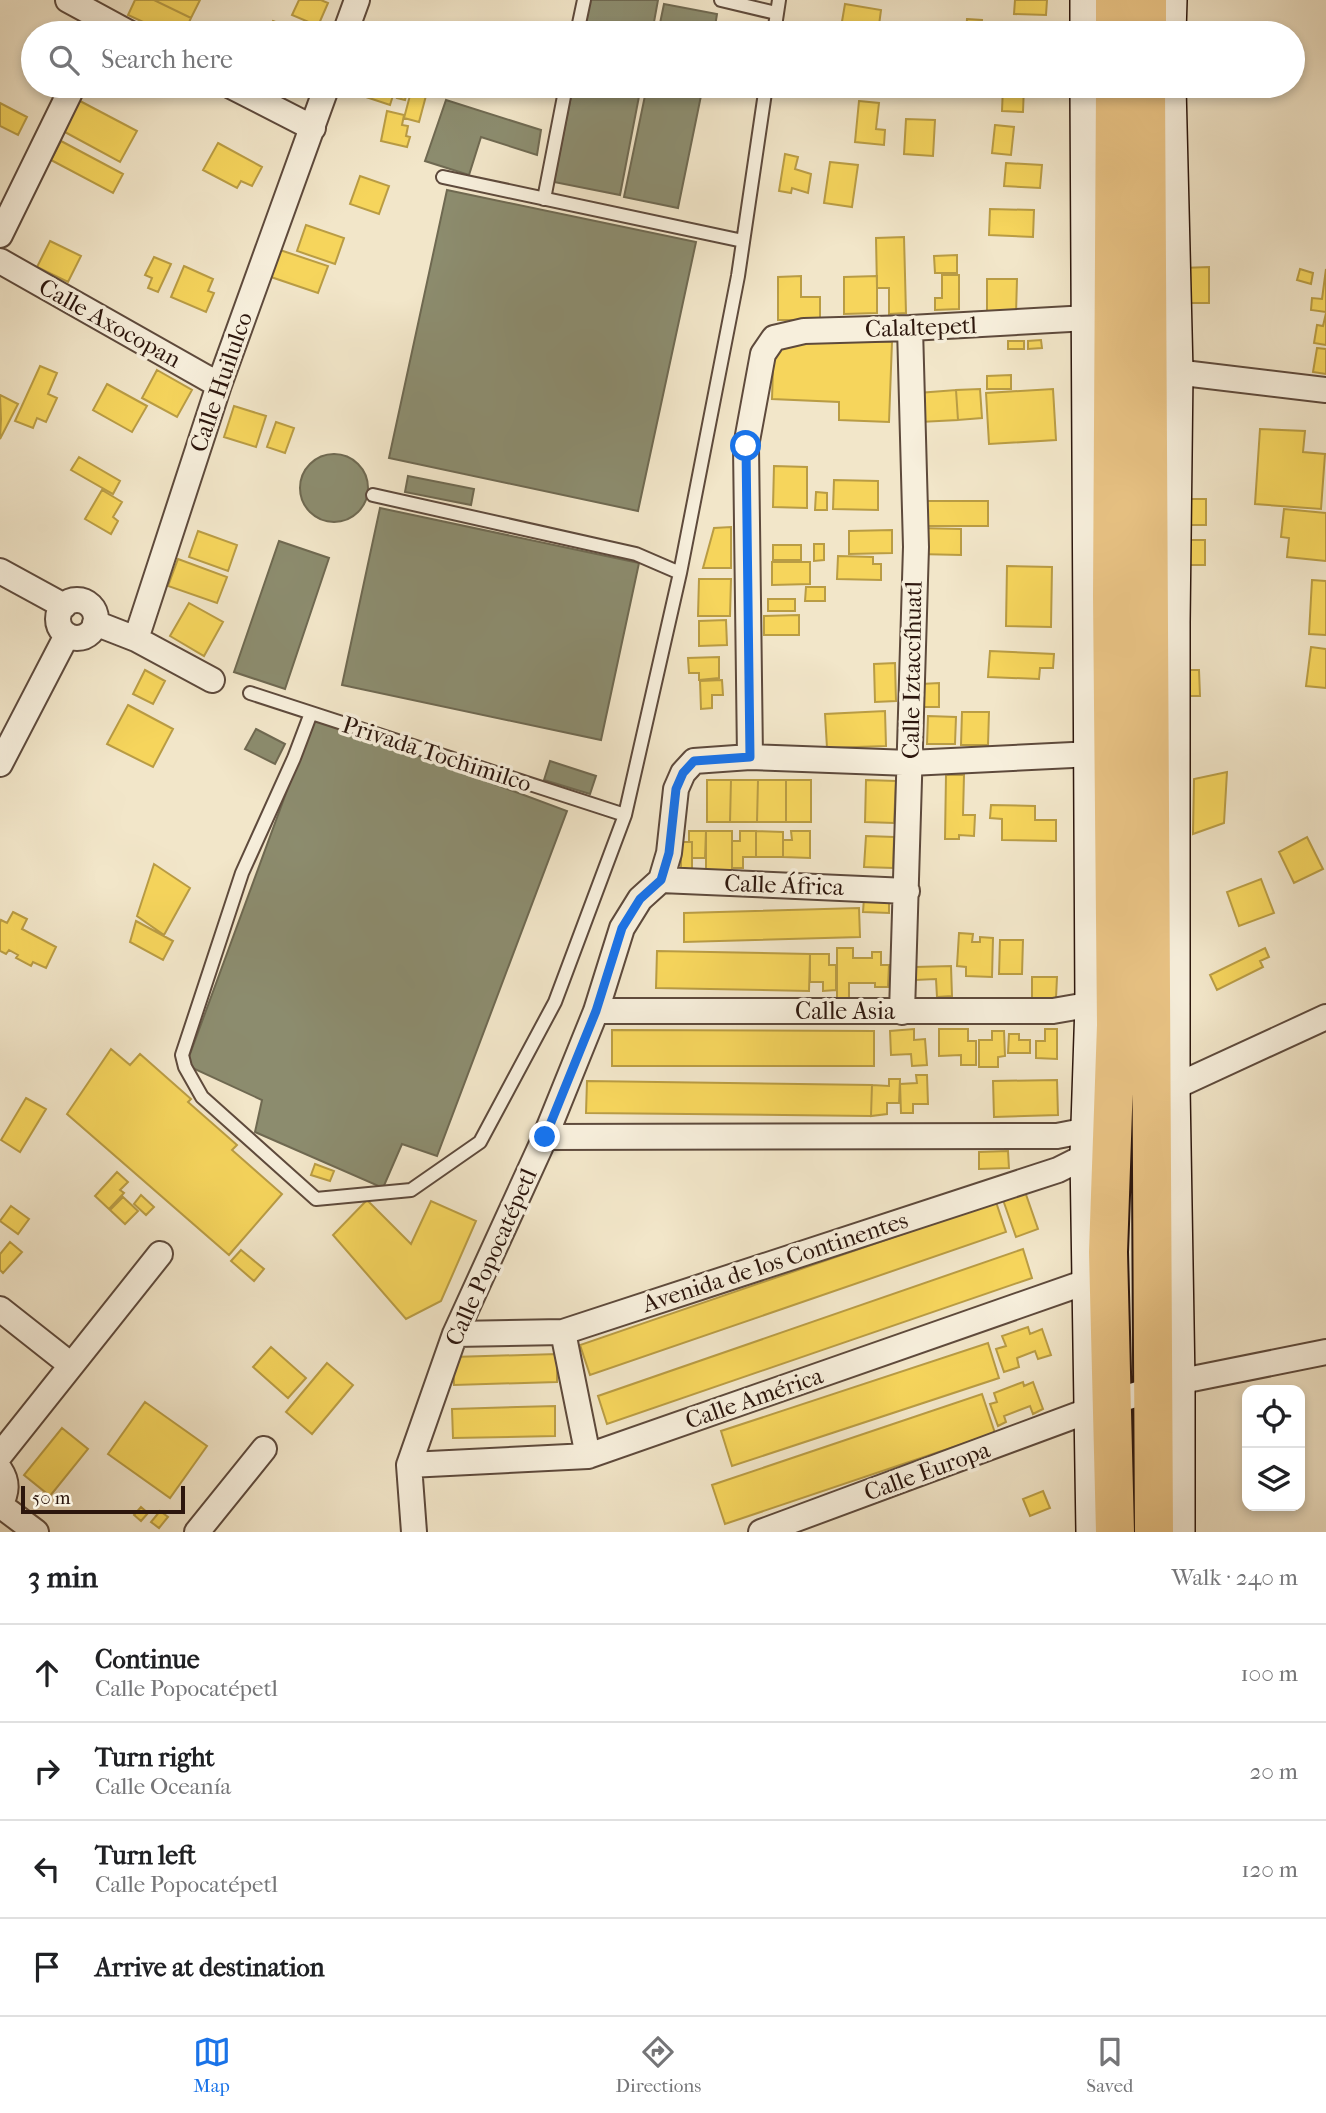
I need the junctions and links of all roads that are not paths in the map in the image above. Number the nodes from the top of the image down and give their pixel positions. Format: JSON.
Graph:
{"nodes":[{"id":1,"x":68,"y":0,"type":"edge"},
{"id":2,"x":357,"y":0,"type":"edge"},
{"id":3,"x":584,"y":0,"type":"edge"},
{"id":4,"x":721,"y":0,"type":"edge"},
{"id":5,"x":779,"y":0,"type":"edge"},
{"id":6,"x":1088,"y":0,"type":"edge"},
{"id":7,"x":1115,"y":0,"type":"edge"},
{"id":8,"x":1147,"y":0,"type":"edge"},
{"id":9,"x":1169,"y":0,"type":"edge"},
{"id":10,"x":776,"y":13,"type":"junction"},
{"id":11,"x":107,"y":18,"type":"edge"},
{"id":12,"x":349,"y":21,"type":"edge"},
{"id":13,"x":580,"y":21,"type":"edge"},
{"id":14,"x":775,"y":21,"type":"edge"},
{"id":15,"x":1088,"y":21,"type":"edge"},
{"id":16,"x":1115,"y":21,"type":"edge"},
{"id":17,"x":1147,"y":21,"type":"edge"},
{"id":18,"x":1168,"y":21,"type":"edge"},
{"id":19,"x":67,"y":98,"type":"edge"},
{"id":20,"x":254,"y":98,"type":"edge"},
{"id":21,"x":323,"y":98,"type":"edge"},
{"id":22,"x":564,"y":98,"type":"edge"},
{"id":23,"x":764,"y":98,"type":"edge"},
{"id":24,"x":1087,"y":98,"type":"edge"},
{"id":25,"x":1115,"y":98,"type":"edge"},
{"id":26,"x":1146,"y":98,"type":"edge"},
{"id":27,"x":1168,"y":98,"type":"edge"},
{"id":28,"x":313,"y":128,"type":"junction"},
{"id":29,"x":443,"y":177,"type":"dead end"},
{"id":30,"x":544,"y":199,"type":"junction"},
{"id":31,"x":0,"y":235,"type":"edge"},
{"id":32,"x":743,"y":241,"type":"junction"},
{"id":33,"x":0,"y":261,"type":"edge"},
{"id":34,"x":1088,"y":318,"type":"junction"},
{"id":35,"x":910,"y":328,"type":"junction"},
{"id":36,"x":1175,"y":372,"type":"junction"},
{"id":37,"x":219,"y":384,"type":"junction"},
{"id":38,"x":1326,"y":390,"type":"edge"},
{"id":39,"x":373,"y":495,"type":"dead end"},
{"id":40,"x":0,"y":571,"type":"edge"},
{"id":41,"x":680,"y":573,"type":"junction"},
{"id":42,"x":64,"y":606,"type":"junction"},
{"id":43,"x":95,"y":623,"type":"junction"},
{"id":44,"x":67,"y":635,"type":"junction"},
{"id":45,"x":136,"y":639,"type":"junction"},
{"id":46,"x":212,"y":680,"type":"dead end"},
{"id":47,"x":250,"y":694,"type":"dead end"},
{"id":48,"x":311,"y":713,"type":"junction"},
{"id":49,"x":1093,"y":754,"type":"junction"},
{"id":50,"x":750,"y":757,"type":"junction"},
{"id":51,"x":910,"y":763,"type":"junction"},
{"id":52,"x":0,"y":764,"type":"edge"},
{"id":53,"x":625,"y":815,"type":"junction"},
{"id":54,"x":661,"y":880,"type":"junction"},
{"id":55,"x":907,"y":891,"type":"junction"},
{"id":56,"x":1093,"y":1004,"type":"junction"},
{"id":57,"x":596,"y":1011,"type":"junction"},
{"id":58,"x":902,"y":1012,"type":"junction"},
{"id":59,"x":1326,"y":1017,"type":"edge"},
{"id":60,"x":1172,"y":1088,"type":"junction"},
{"id":61,"x":545,"y":1137,"type":"junction"},
{"id":62,"x":1088,"y":1143,"type":"junction"},
{"id":63,"x":160,"y":1254,"type":"dead end"},
{"id":64,"x":1089,"y":1281,"type":"junction"},
{"id":65,"x":0,"y":1309,"type":"edge"},
{"id":66,"x":563,"y":1332,"type":"junction"},
{"id":67,"x":455,"y":1334,"type":"junction"},
{"id":68,"x":1326,"y":1352,"type":"edge"},
{"id":69,"x":71,"y":1366,"type":"junction"},
{"id":70,"x":1165,"y":1386,"type":"junction"},
{"id":71,"x":1102,"y":1406,"type":"junction"},
{"id":72,"x":264,"y":1449,"type":"dead end"},
{"id":73,"x":0,"y":1455,"type":"edge"},
{"id":74,"x":588,"y":1456,"type":"junction"},
{"id":75,"x":409,"y":1465,"type":"junction"},
{"id":76,"x":0,"y":1470,"type":"edge"},
{"id":77,"x":0,"y":1505,"type":"edge"},
{"id":78,"x":36,"y":1532,"type":"edge"},
{"id":79,"x":197,"y":1532,"type":"edge"},
{"id":80,"x":414,"y":1532,"type":"edge"},
{"id":81,"x":761,"y":1532,"type":"edge"},
{"id":82,"x":1094,"y":1532,"type":"edge"},
{"id":83,"x":1115,"y":1532,"type":"edge"},
{"id":84,"x":1154,"y":1532,"type":"edge"},
{"id":85,"x":1177,"y":1532,"type":"edge"}],
"edges":[{"from":1,"to":11,"type":"street"},
{"from":2,"to":12,"type":"street"},
{"from":3,"to":13,"type":"lane"},
{"from":4,"to":10,"type":"lane"},
{"from":5,"to":10,"type":"lane"},
{"from":6,"to":15,"type":"street"},
{"from":7,"to":16,"type":"main road"},
{"from":8,"to":17,"type":"main road"},
{"from":9,"to":18,"type":"street"},
{"from":10,"to":14,"type":"lane"},
{"from":19,"to":31,"type":"street"},
{"from":20,"to":28,"type":"street"},
{"from":21,"to":28,"type":"street","name":"Calle Huilulco"},
{"from":22,"to":30,"type":"lane"},
{"from":23,"to":32,"type":"lane"},
{"from":24,"to":34,"type":"street"},
{"from":25,"to":71,"type":"main road"},
{"from":26,"to":70,"type":"main road"},
{"from":27,"to":36,"type":"street"},
{"from":28,"to":37,"type":"street","name":"Calle Huilulco"},
{"from":29,"to":30,"type":"lane"},
{"from":30,"to":32,"type":"lane"},
{"from":32,"to":41,"type":"lane"},
{"from":33,"to":37,"type":"street","name":"Calle Axocopan"},
{"from":34,"to":35,"type":"street","name":"Calaltepetl"},
{"from":34,"to":49,"type":"street"},
{"from":35,"to":50,"type":"street","name":"Calaltepetl"},
{"from":35,"to":51,"type":"street","name":"Calle Iztaccíhuatl"},
{"from":36,"to":38,"type":"street"},
{"from":36,"to":60,"type":"street"},
{"from":37,"to":45,"type":"street","name":"Calle Huilulco"},
{"from":39,"to":41,"type":"lane"},
{"from":40,"to":42,"type":"street"},
{"from":41,"to":53,"type":"lane"},
{"from":42,"to":43,"type":"street"},
{"from":42,"to":44,"type":"street"},
{"from":43,"to":44,"type":"street"},
{"from":43,"to":45,"type":"street"},
{"from":44,"to":52,"type":"street"},
{"from":45,"to":46,"type":"street"},
{"from":47,"to":48,"type":"lane","name":"Privada Tochimilco"},
{"from":48,"to":53,"type":"lane","name":"Privada Tochimilco"},
{"from":48,"to":53,"type":"lane"},
{"from":49,"to":51,"type":"street"},
{"from":49,"to":56,"type":"street"},
{"from":50,"to":51,"type":"street"},
{"from":50,"to":54,"type":"street"},
{"from":51,"to":55,"type":"street","name":"Calle Iztaccíhuatl"},
{"from":54,"to":55,"type":"street","name":"Calle África"},
{"from":54,"to":57,"type":"street","name":"Calle Popocatépetl"},
{"from":55,"to":58,"type":"street","name":"Calle Iztaccíhuatl"},
{"from":56,"to":58,"type":"street","name":"Calle Asia"},
{"from":56,"to":62,"type":"street"},
{"from":57,"to":58,"type":"street","name":"Calle Asia"},
{"from":57,"to":61,"type":"street","name":"Calle Popocatépetl"},
{"from":59,"to":60,"type":"street"},
{"from":60,"to":70,"type":"street"},
{"from":61,"to":62,"type":"street"},
{"from":61,"to":67,"type":"street","name":"Calle Popocatépetl"},
{"from":62,"to":64,"type":"street"},
{"from":62,"to":66,"type":"street","name":"Avenida de los Continentes"},
{"from":63,"to":69,"type":"street"},
{"from":64,"to":71,"type":"street"},
{"from":64,"to":74,"type":"street","name":"Calle América"},
{"from":65,"to":69,"type":"street"},
{"from":66,"to":67,"type":"street","name":"Avenida de los Continentes"},
{"from":66,"to":74,"type":"street"},
{"from":67,"to":75,"type":"street","name":"Calle Popocatépetl"},
{"from":68,"to":70,"type":"street","name":"Calle Europa"},
{"from":69,"to":73,"type":"street"},
{"from":70,"to":71,"type":"street","name":"Calle Europa"},
{"from":70,"to":84,"type":"main road"},
{"from":70,"to":85,"type":"street"},
{"from":71,"to":81,"type":"street","name":"Calle Europa"},
{"from":71,"to":82,"type":"street"},
{"from":71,"to":83,"type":"main road"},
{"from":72,"to":79,"type":"street"},
{"from":74,"to":75,"type":"street","name":"Calle América"},
{"from":75,"to":80,"type":"street","name":"Calle Popocatépetl"},
{"from":76,"to":77,"type":"street"},
{"from":77,"to":78,"type":"street"}]}
